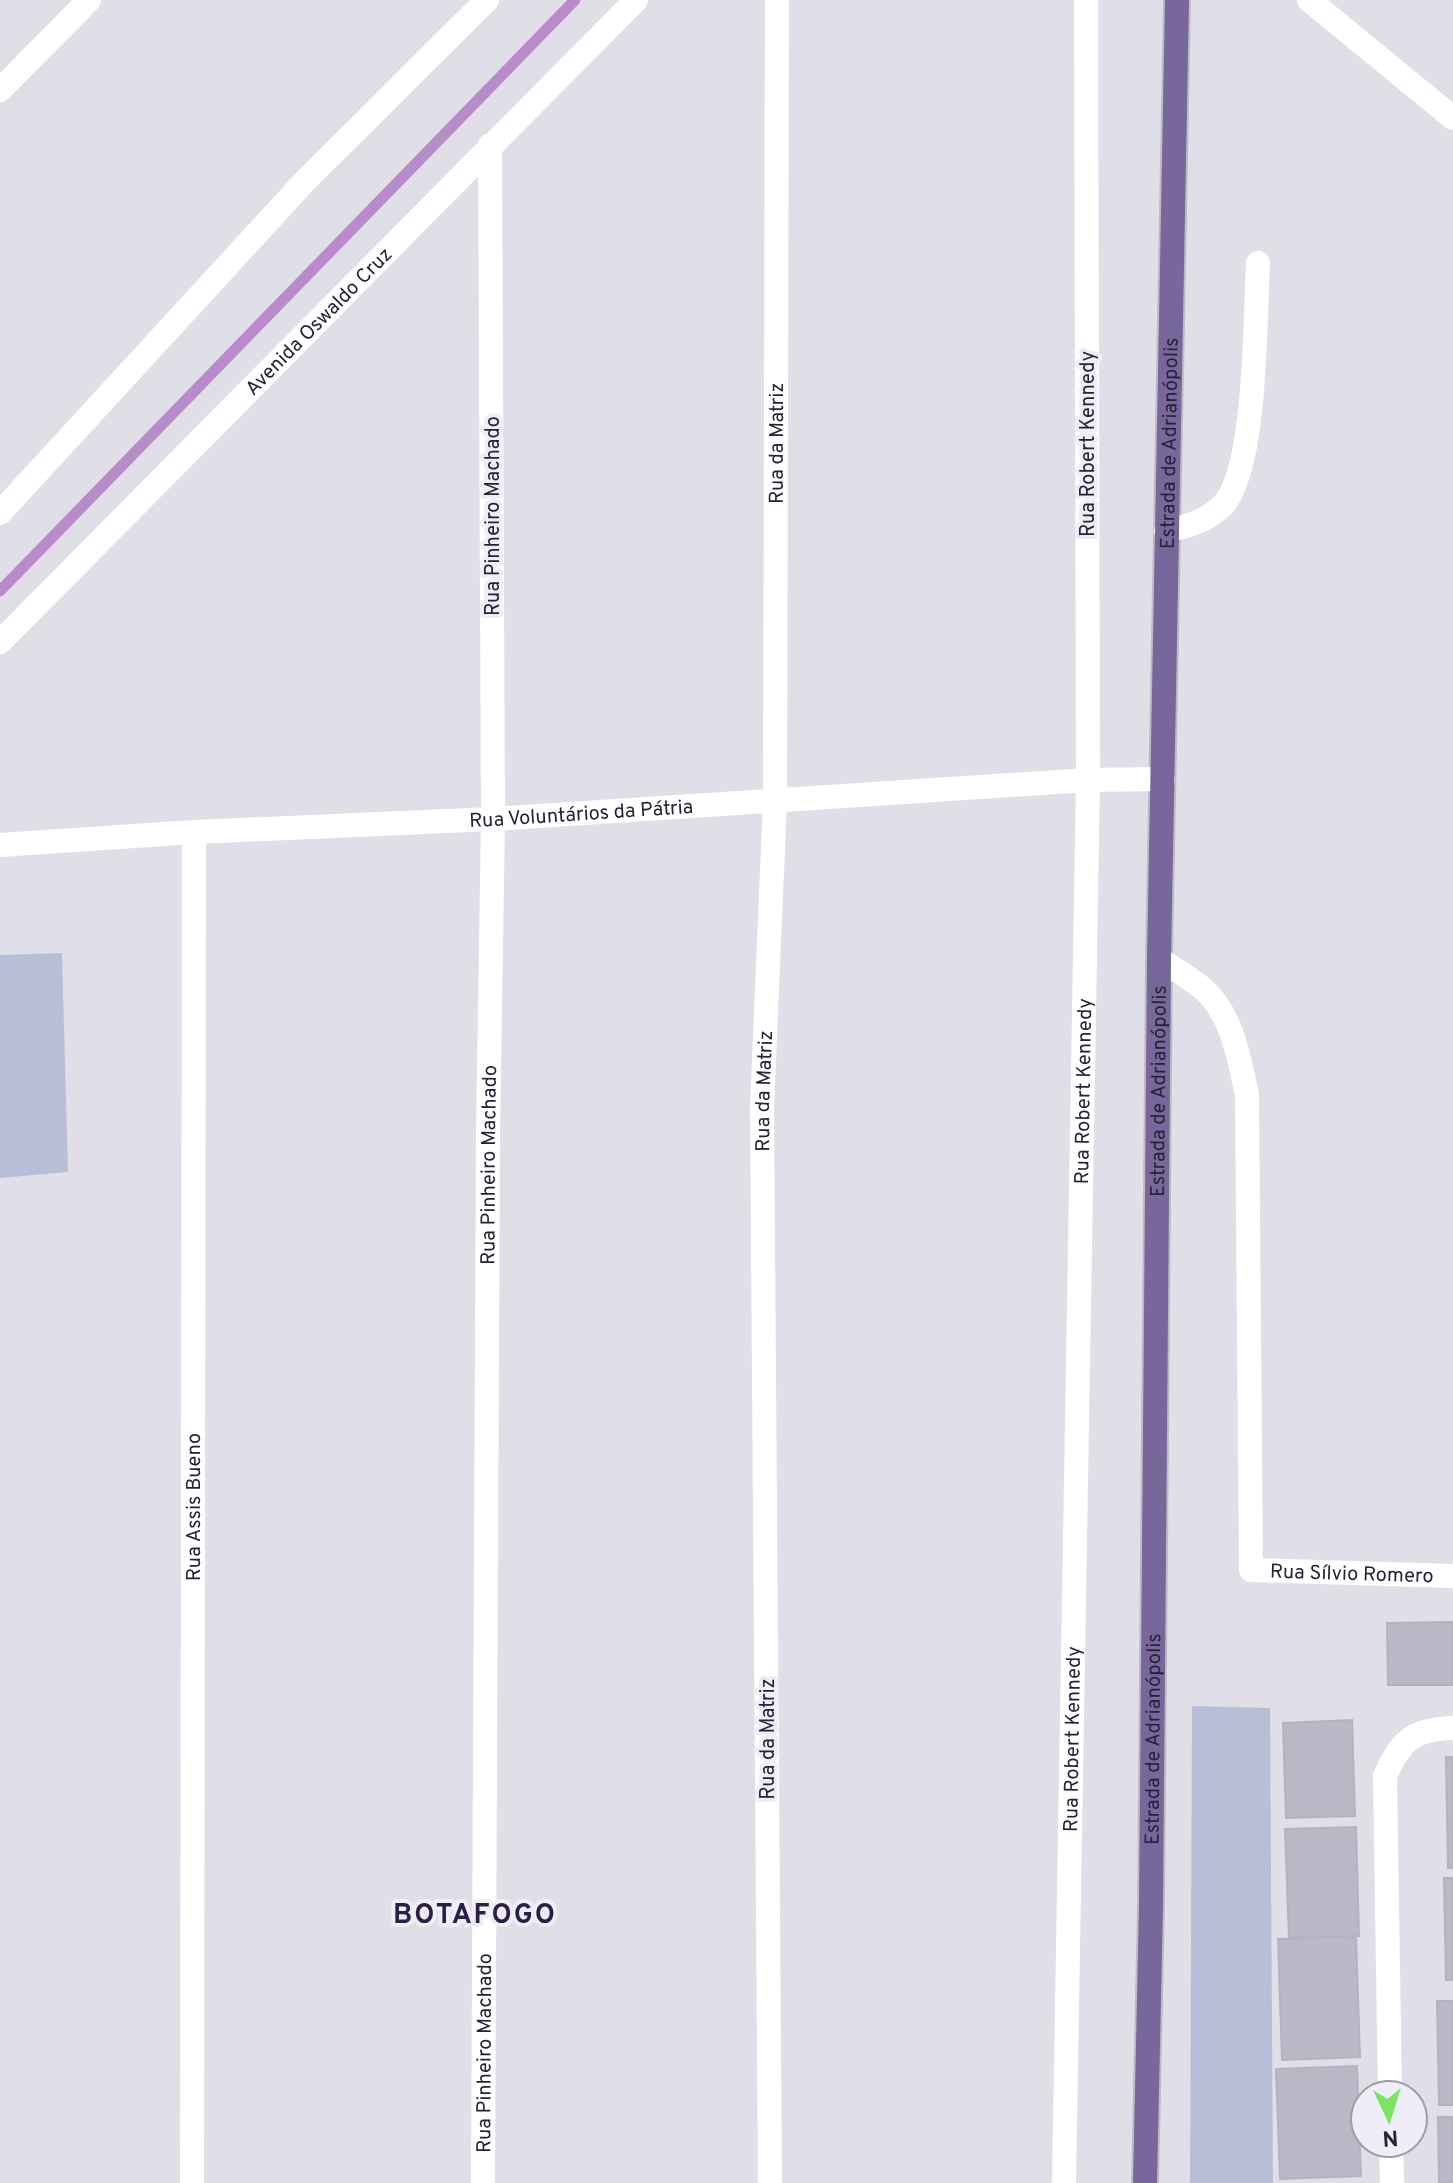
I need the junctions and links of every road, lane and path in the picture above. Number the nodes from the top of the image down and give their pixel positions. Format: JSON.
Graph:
{"nodes":[{"id":1,"x":89,"y":0,"type":"edge"},
{"id":2,"x":487,"y":0,"type":"edge"},
{"id":3,"x":636,"y":0,"type":"edge"},
{"id":4,"x":777,"y":0,"type":"edge"},
{"id":5,"x":1086,"y":0,"type":"edge"},
{"id":6,"x":1177,"y":0,"type":"edge"},
{"id":7,"x":1309,"y":0,"type":"edge"},
{"id":8,"x":0,"y":90,"type":"edge"},
{"id":9,"x":1453,"y":118,"type":"edge"},
{"id":10,"x":490,"y":145,"type":"junction"},
{"id":11,"x":1258,"y":263,"type":"dead end"},
{"id":12,"x":0,"y":513,"type":"edge"},
{"id":13,"x":1166,"y":531,"type":"junction"},
{"id":14,"x":0,"y":642,"type":"edge"},
{"id":15,"x":1163,"y":779,"type":"junction"},
{"id":16,"x":1088,"y":780,"type":"junction"},
{"id":17,"x":775,"y":801,"type":"junction"},
{"id":18,"x":493,"y":819,"type":"junction"},
{"id":19,"x":194,"y":832,"type":"junction"},
{"id":20,"x":0,"y":845,"type":"edge"},
{"id":21,"x":1159,"y":959,"type":"junction"},
{"id":22,"x":1453,"y":1576,"type":"edge"},
{"id":23,"x":1453,"y":1728,"type":"edge"},
{"id":24,"x":1390,"y":2079,"type":"edge"},
{"id":25,"x":1391,"y":2159,"type":"edge"},
{"id":26,"x":192,"y":2183,"type":"edge"},
{"id":27,"x":483,"y":2183,"type":"edge"},
{"id":28,"x":770,"y":2183,"type":"edge"},
{"id":29,"x":1064,"y":2183,"type":"edge"},
{"id":30,"x":1145,"y":2183,"type":"edge"},
{"id":31,"x":1392,"y":2183,"type":"edge"}],
"edges":[{"from":1,"to":8,"type":"street"},
{"from":2,"to":12,"type":"street"},
{"from":3,"to":10,"type":"street","name":"Avenida Oswaldo Cruz"},
{"from":4,"to":17,"type":"street","name":"Rua da Matriz"},
{"from":5,"to":16,"type":"street","name":"Rua Robert Kennedy"},
{"from":6,"to":13,"type":"main road","name":"Estrada de Adrianópolis"},
{"from":7,"to":9,"type":"street"},
{"from":10,"to":14,"type":"street","name":"Avenida Oswaldo Cruz"},
{"from":10,"to":18,"type":"street","name":"Rua Pinheiro Machado"},
{"from":11,"to":13,"type":"street"},
{"from":13,"to":15,"type":"main road","name":"Estrada de Adrianópolis"},
{"from":15,"to":16,"type":"street","name":"Rua Voluntários da Pátria"},
{"from":15,"to":21,"type":"main road","name":"Estrada de Adrianópolis"},
{"from":16,"to":17,"type":"street","name":"Rua Voluntários da Pátria"},
{"from":16,"to":29,"type":"street","name":"Rua Robert Kennedy"},
{"from":17,"to":18,"type":"street","name":"Rua Voluntários da Pátria"},
{"from":17,"to":28,"type":"street","name":"Rua da Matriz"},
{"from":18,"to":19,"type":"street","name":"Rua Voluntários da Pátria"},
{"from":18,"to":27,"type":"street","name":"Rua Pinheiro Machado"},
{"from":19,"to":20,"type":"street","name":"Rua Voluntários da Pátria"},
{"from":19,"to":26,"type":"street","name":"Rua Assis Bueno"},
{"from":21,"to":22,"type":"street","name":"Rua Sílvio Romero"},
{"from":21,"to":30,"type":"main road","name":"Estrada de Adrianópolis"},
{"from":23,"to":24,"type":"street"},
{"from":25,"to":31,"type":"street"}]}
